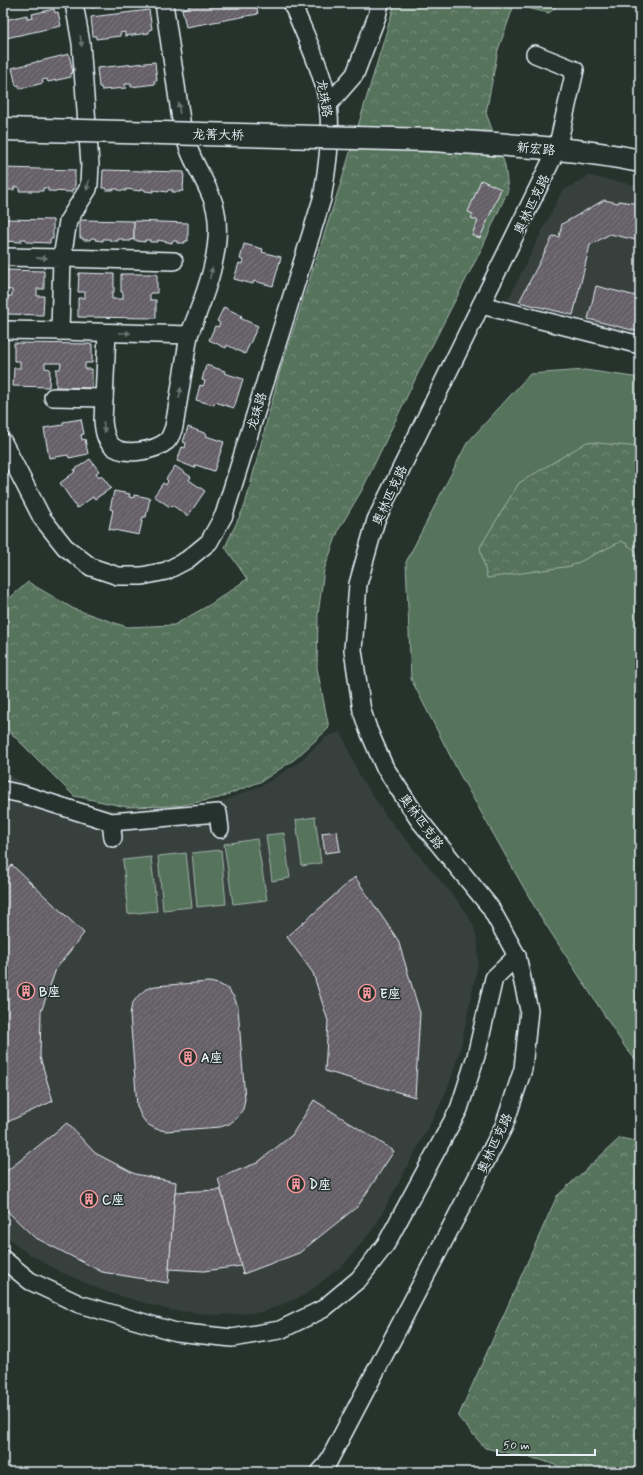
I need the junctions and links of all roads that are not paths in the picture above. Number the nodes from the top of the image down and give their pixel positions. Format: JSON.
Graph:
{"nodes":[{"id":1,"x":74,"y":3,"type":"edge"},
{"id":2,"x":164,"y":3,"type":"edge"},
{"id":3,"x":292,"y":3,"type":"edge"},
{"id":4,"x":380,"y":3,"type":"edge"},
{"id":5,"x":535,"y":54,"type":"dead end"},
{"id":6,"x":328,"y":105,"type":"junction"},
{"id":7,"x":3,"y":129,"type":"edge"},
{"id":8,"x":432,"y":140,"type":"joint"},
{"id":9,"x":558,"y":149,"type":"junction"},
{"id":10,"x":640,"y":161,"type":"edge"},
{"id":11,"x":3,"y":257,"type":"edge"},
{"id":12,"x":62,"y":258,"type":"junction"},
{"id":13,"x":174,"y":261,"type":"dead end"},
{"id":14,"x":481,"y":305,"type":"junction"},
{"id":15,"x":4,"y":330,"type":"dead end"},
{"id":16,"x":60,"y":332,"type":"junction"},
{"id":17,"x":107,"y":333,"type":"junction"},
{"id":18,"x":190,"y":335,"type":"junction"},
{"id":19,"x":640,"y":345,"type":"edge"},
{"id":20,"x":53,"y":397,"type":"dead end"},
{"id":21,"x":104,"y":398,"type":"junction"},
{"id":22,"x":3,"y":442,"type":"edge"},
{"id":23,"x":3,"y":790,"type":"edge"},
{"id":24,"x":220,"y":829,"type":"dead end"},
{"id":25,"x":517,"y":956,"type":"junction"},
{"id":26,"x":3,"y":1259,"type":"edge"},
{"id":27,"x":320,"y":1472,"type":"edge"}],
"edges":[{"from":1,"to":12,"type":"street","one_way":true},
{"from":18,"to":2,"type":"street","one_way":true},
{"from":3,"to":6,"type":"street","name":"龙珠路"},
{"from":4,"to":6,"type":"street"},
{"from":5,"to":9,"type":"street","name":"奥林匹克路"},
{"from":6,"to":22,"type":"street","name":"龙珠路"},
{"from":7,"to":8,"type":"main road","name":"龙箐大桥","bridge":true},
{"from":8,"to":9,"type":"main road","name":"新宏路"},
{"from":9,"to":10,"type":"main road","name":"新宏路"},
{"from":9,"to":14,"type":"street","name":"奥林匹克路"},
{"from":11,"to":12,"type":"street","one_way":true},
{"from":12,"to":13,"type":"street"},
{"from":12,"to":16,"type":"street"},
{"from":14,"to":19,"type":"street"},
{"from":14,"to":25,"type":"street","name":"奥林匹克路"},
{"from":15,"to":16,"type":"street"},
{"from":16,"to":17,"type":"street"},
{"from":17,"to":18,"type":"street","one_way":true},
{"from":17,"to":21,"type":"street"},
{"from":21,"to":18,"type":"street","one_way":true},
{"from":20,"to":21,"type":"street"},
{"from":23,"to":24,"type":"street"},
{"from":25,"to":26,"type":"street"},
{"from":25,"to":27,"type":"street","name":"奥林匹克路"}]}
